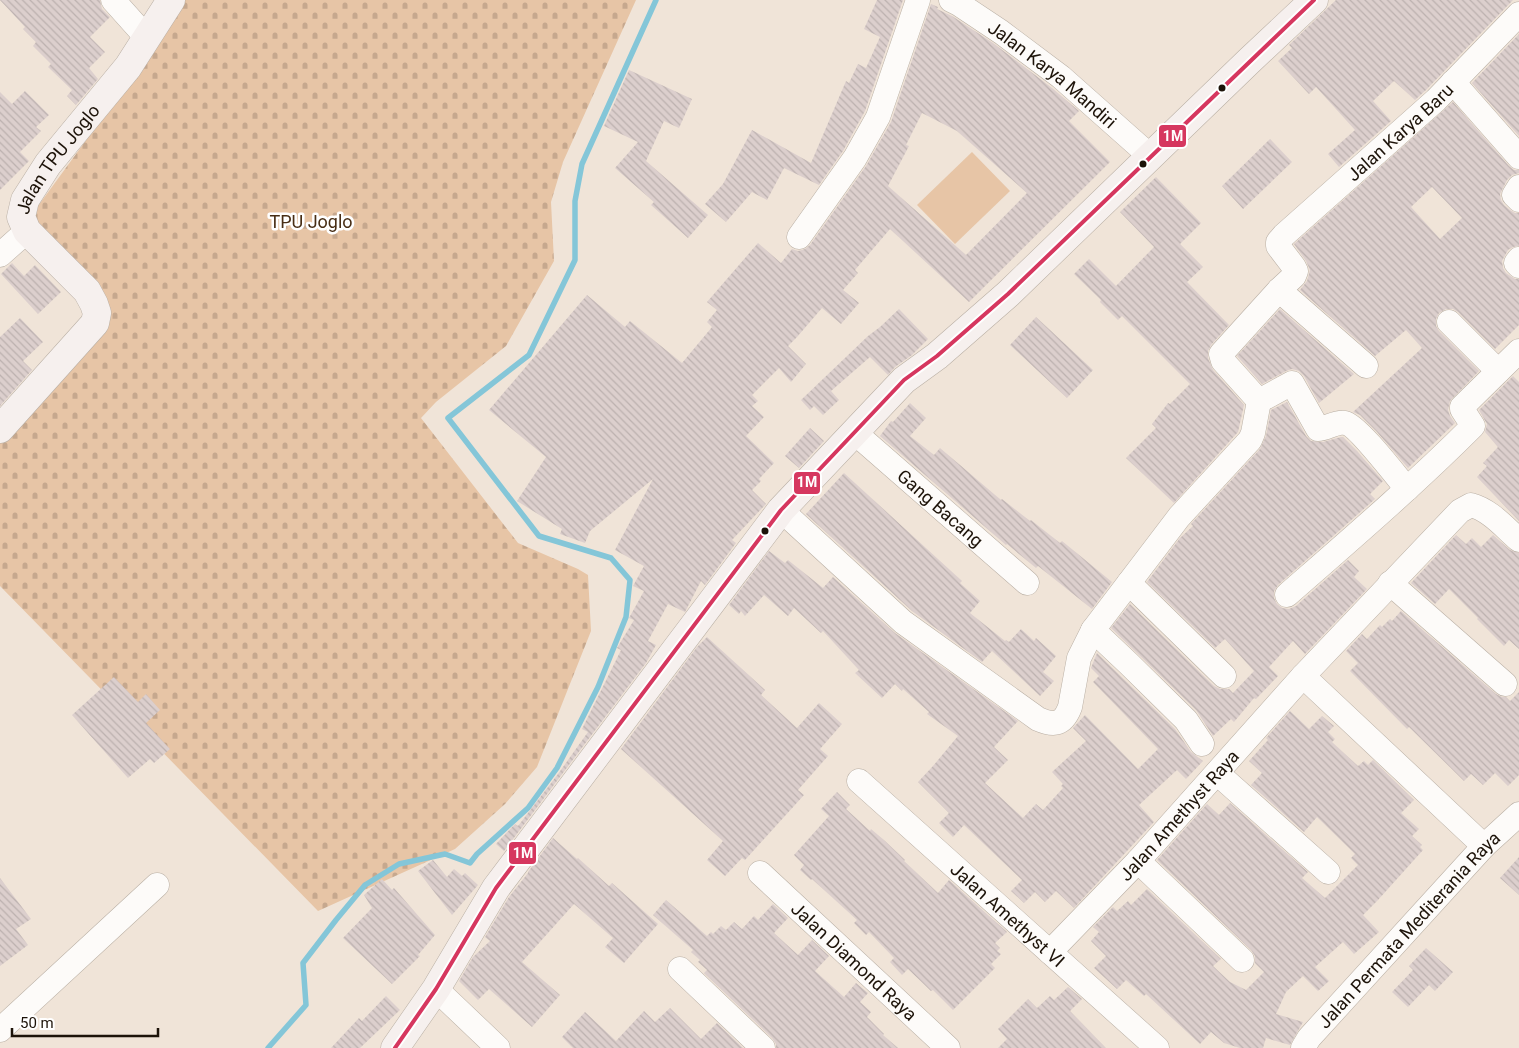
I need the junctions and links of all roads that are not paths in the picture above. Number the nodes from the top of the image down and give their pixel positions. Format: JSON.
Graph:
{"nodes":[{"id":1,"x":113,"y":0,"type":"edge"},
{"id":2,"x":171,"y":0,"type":"edge"},
{"id":3,"x":918,"y":0,"type":"edge"},
{"id":4,"x":951,"y":0,"type":"edge"},
{"id":5,"x":1314,"y":0,"type":"edge"},
{"id":6,"x":1519,"y":14,"type":"edge"},
{"id":7,"x":147,"y":38,"type":"junction"},
{"id":8,"x":1453,"y":82,"type":"junction"},
{"id":9,"x":1101,"y":132,"type":"dead end"},
{"id":10,"x":1519,"y":157,"type":"edge"},
{"id":11,"x":1144,"y":162,"type":"junction"},
{"id":12,"x":1519,"y":187,"type":"edge"},
{"id":13,"x":1519,"y":200,"type":"edge"},
{"id":14,"x":27,"y":231,"type":"junction"},
{"id":15,"x":799,"y":237,"type":"dead end"},
{"id":16,"x":0,"y":255,"type":"edge"},
{"id":17,"x":1519,"y":259,"type":"edge"},
{"id":18,"x":1519,"y":266,"type":"edge"},
{"id":19,"x":1279,"y":290,"type":"junction"},
{"id":20,"x":1449,"y":322,"type":"dead end"},
{"id":21,"x":1519,"y":351,"type":"edge"},
{"id":22,"x":1366,"y":366,"type":"dead end"},
{"id":23,"x":1498,"y":371,"type":"junction"},
{"id":24,"x":1259,"y":401,"type":"junction"},
{"id":25,"x":2,"y":420,"type":"edge"},
{"id":26,"x":854,"y":432,"type":"junction"},
{"id":27,"x":1407,"y":489,"type":"junction"},
{"id":28,"x":782,"y":510,"type":"junction"},
{"id":29,"x":1519,"y":540,"type":"edge"},
{"id":30,"x":1027,"y":583,"type":"dead end"},
{"id":31,"x":1129,"y":583,"type":"junction"},
{"id":32,"x":1390,"y":583,"type":"junction"},
{"id":33,"x":1287,"y":595,"type":"dead end"},
{"id":34,"x":1093,"y":630,"type":"junction"},
{"id":35,"x":1224,"y":676,"type":"dead end"},
{"id":36,"x":1303,"y":676,"type":"junction"},
{"id":37,"x":1505,"y":684,"type":"dead end"},
{"id":38,"x":1202,"y":744,"type":"dead end"},
{"id":39,"x":1217,"y":773,"type":"junction"},
{"id":40,"x":859,"y":781,"type":"dead end"},
{"id":41,"x":1519,"y":814,"type":"edge"},
{"id":42,"x":1484,"y":846,"type":"junction"},
{"id":43,"x":1138,"y":861,"type":"junction"},
{"id":44,"x":1328,"y":872,"type":"dead end"},
{"id":45,"x":760,"y":873,"type":"dead end"},
{"id":46,"x":157,"y":885,"type":"dead end"},
{"id":47,"x":1050,"y":952,"type":"junction"},
{"id":48,"x":1242,"y":960,"type":"dead end"},
{"id":49,"x":680,"y":969,"type":"dead end"},
{"id":50,"x":436,"y":989,"type":"junction"},
{"id":51,"x":0,"y":1030,"type":"edge"},
{"id":52,"x":395,"y":1048,"type":"edge"},
{"id":53,"x":498,"y":1048,"type":"edge"},
{"id":54,"x":763,"y":1048,"type":"edge"},
{"id":55,"x":948,"y":1048,"type":"edge"},
{"id":56,"x":1157,"y":1048,"type":"edge"},
{"id":57,"x":1302,"y":1048,"type":"edge"}],
"edges":[{"from":1,"to":7,"type":"street"},
{"from":2,"to":7,"type":"main road","name":"Jalan TPU Joglo"},
{"from":3,"to":15,"type":"street"},
{"from":4,"to":11,"type":"street","name":"Jalan Karya Mandiri"},
{"from":5,"to":11,"type":"main road"},
{"from":6,"to":8,"type":"street","name":"Jalan Karya Baru"},
{"from":7,"to":14,"type":"main road","name":"Jalan TPU Joglo"},
{"from":8,"to":10,"type":"street"},
{"from":8,"to":19,"type":"street","name":"Jalan Karya Baru"},
{"from":9,"to":11,"type":"street"},
{"from":11,"to":26,"type":"main road"},
{"from":12,"to":13,"type":"street"},
{"from":14,"to":16,"type":"street"},
{"from":14,"to":25,"type":"main road","name":"Jalan TPU Joglo"},
{"from":17,"to":18,"type":"street"},
{"from":19,"to":22,"type":"street"},
{"from":19,"to":24,"type":"street"},
{"from":20,"to":23,"type":"street"},
{"from":21,"to":23,"type":"street"},
{"from":23,"to":27,"type":"street"},
{"from":24,"to":27,"type":"street"},
{"from":24,"to":31,"type":"street"},
{"from":26,"to":28,"type":"main road"},
{"from":26,"to":30,"type":"street","name":"Gang Bacang"},
{"from":27,"to":33,"type":"street"},
{"from":28,"to":34,"type":"street"},
{"from":28,"to":50,"type":"main road"},
{"from":29,"to":32,"type":"street","name":"Jalan Amethyst Raya"},
{"from":31,"to":34,"type":"street"},
{"from":31,"to":35,"type":"street"},
{"from":32,"to":36,"type":"street","name":"Jalan Amethyst Raya"},
{"from":32,"to":37,"type":"street"},
{"from":34,"to":38,"type":"street"},
{"from":36,"to":39,"type":"street","name":"Jalan Amethyst Raya"},
{"from":36,"to":42,"type":"street"},
{"from":39,"to":43,"type":"street","name":"Jalan Amethyst Raya"},
{"from":39,"to":44,"type":"street"},
{"from":40,"to":47,"type":"street","name":"Jalan Amethyst VI"},
{"from":41,"to":42,"type":"street","name":"Jalan Permata Mediterania Raya"},
{"from":42,"to":57,"type":"street","name":"Jalan Permata Mediterania Raya"},
{"from":43,"to":47,"type":"street","name":"Jalan Amethyst Raya"},
{"from":43,"to":48,"type":"street"},
{"from":45,"to":55,"type":"street","name":"Jalan Diamond Raya"},
{"from":46,"to":51,"type":"street"},
{"from":47,"to":56,"type":"street","name":"Jalan Amethyst VI"},
{"from":49,"to":54,"type":"street"},
{"from":50,"to":52,"type":"main road"},
{"from":50,"to":53,"type":"street"}]}
